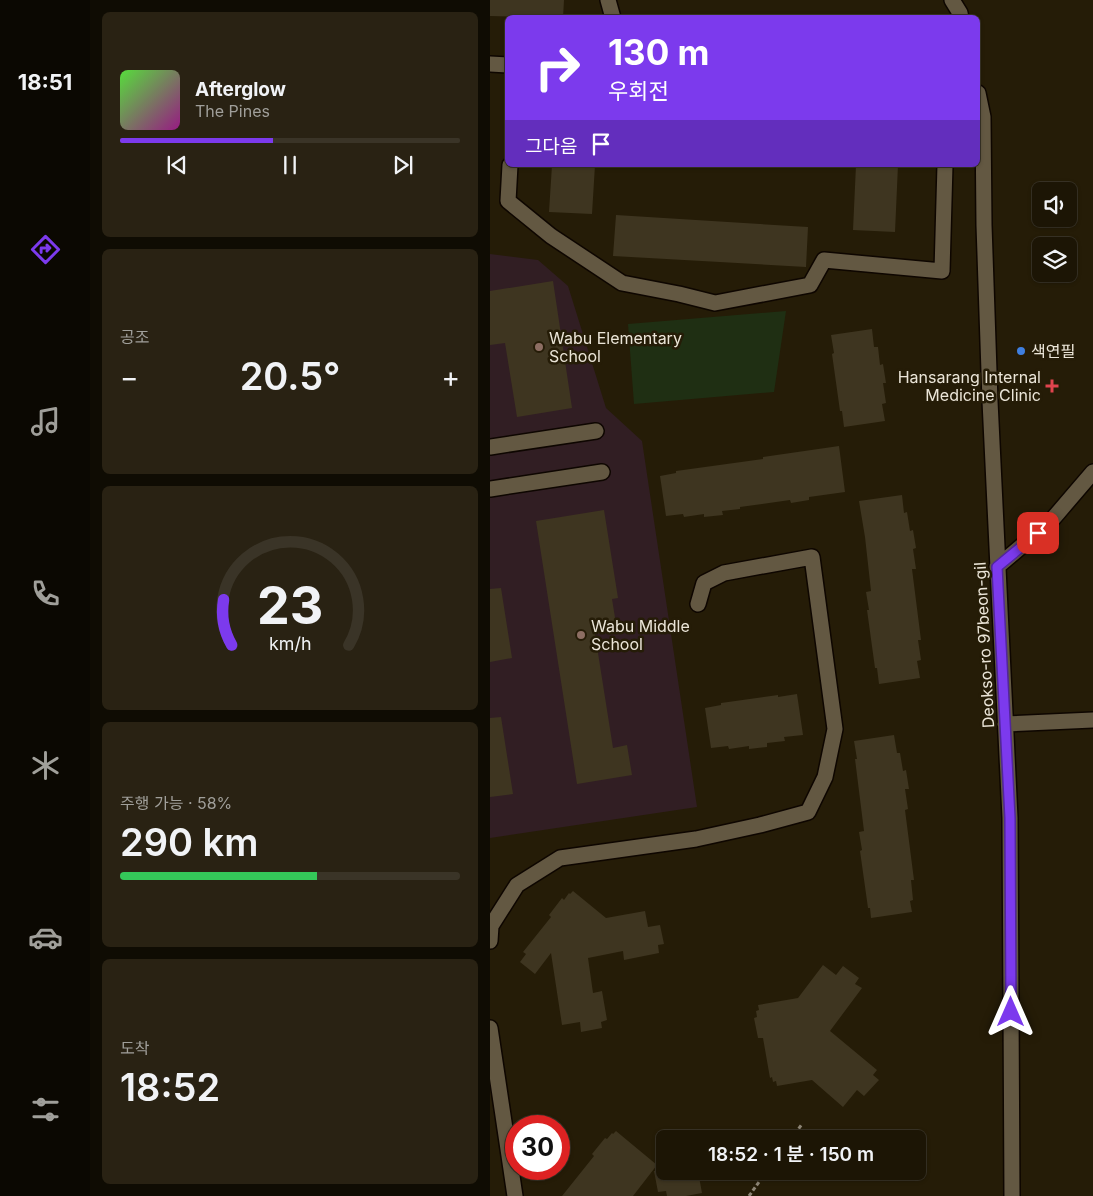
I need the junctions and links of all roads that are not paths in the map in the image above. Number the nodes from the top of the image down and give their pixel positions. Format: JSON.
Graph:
{"nodes":[{"id":1,"x":608,"y":0,"type":"edge"},
{"id":2,"x":952,"y":0,"type":"edge"},
{"id":3,"x":963,"y":10,"type":"edge"},
{"id":4,"x":612,"y":15,"type":"edge"},
{"id":5,"x":490,"y":64,"type":"edge"},
{"id":6,"x":505,"y":65,"type":"edge"},
{"id":7,"x":980,"y":103,"type":"edge"},
{"id":8,"x":510,"y":167,"type":"edge"},
{"id":9,"x":944,"y":167,"type":"edge"},
{"id":10,"x":596,"y":431,"type":"dead end"},
{"id":11,"x":490,"y":447,"type":"edge"},
{"id":12,"x":602,"y":472,"type":"dead end"},
{"id":13,"x":1093,"y":472,"type":"edge"},
{"id":14,"x":490,"y":489,"type":"edge"},
{"id":15,"x":997,"y":567,"type":"junction"},
{"id":16,"x":698,"y":604,"type":"dead end"},
{"id":17,"x":1093,"y":720,"type":"edge"},
{"id":18,"x":1005,"y":724,"type":"junction"},
{"id":19,"x":490,"y":941,"type":"edge"},
{"id":20,"x":490,"y":1028,"type":"edge"},
{"id":21,"x":493,"y":1071,"type":"edge"},
{"id":22,"x":515,"y":1196,"type":"edge"},
{"id":23,"x":1012,"y":1196,"type":"edge"}],
"edges":[{"from":1,"to":4,"type":"street"},
{"from":2,"to":3,"type":"street"},
{"from":5,"to":6,"type":"street"},
{"from":7,"to":15,"type":"street","name":"Deokso-ro 97beon-gil"},
{"from":8,"to":9,"type":"street"},
{"from":10,"to":11,"type":"street"},
{"from":12,"to":14,"type":"street"},
{"from":13,"to":15,"type":"street"},
{"from":15,"to":18,"type":"street","name":"Deokso-ro 97beon-gil"},
{"from":16,"to":19,"type":"street"},
{"from":17,"to":18,"type":"street"},
{"from":18,"to":23,"type":"street","name":"Deokso-ro 97beon-gil"},
{"from":20,"to":21,"type":"street"},
{"from":21,"to":22,"type":"street"}]}
